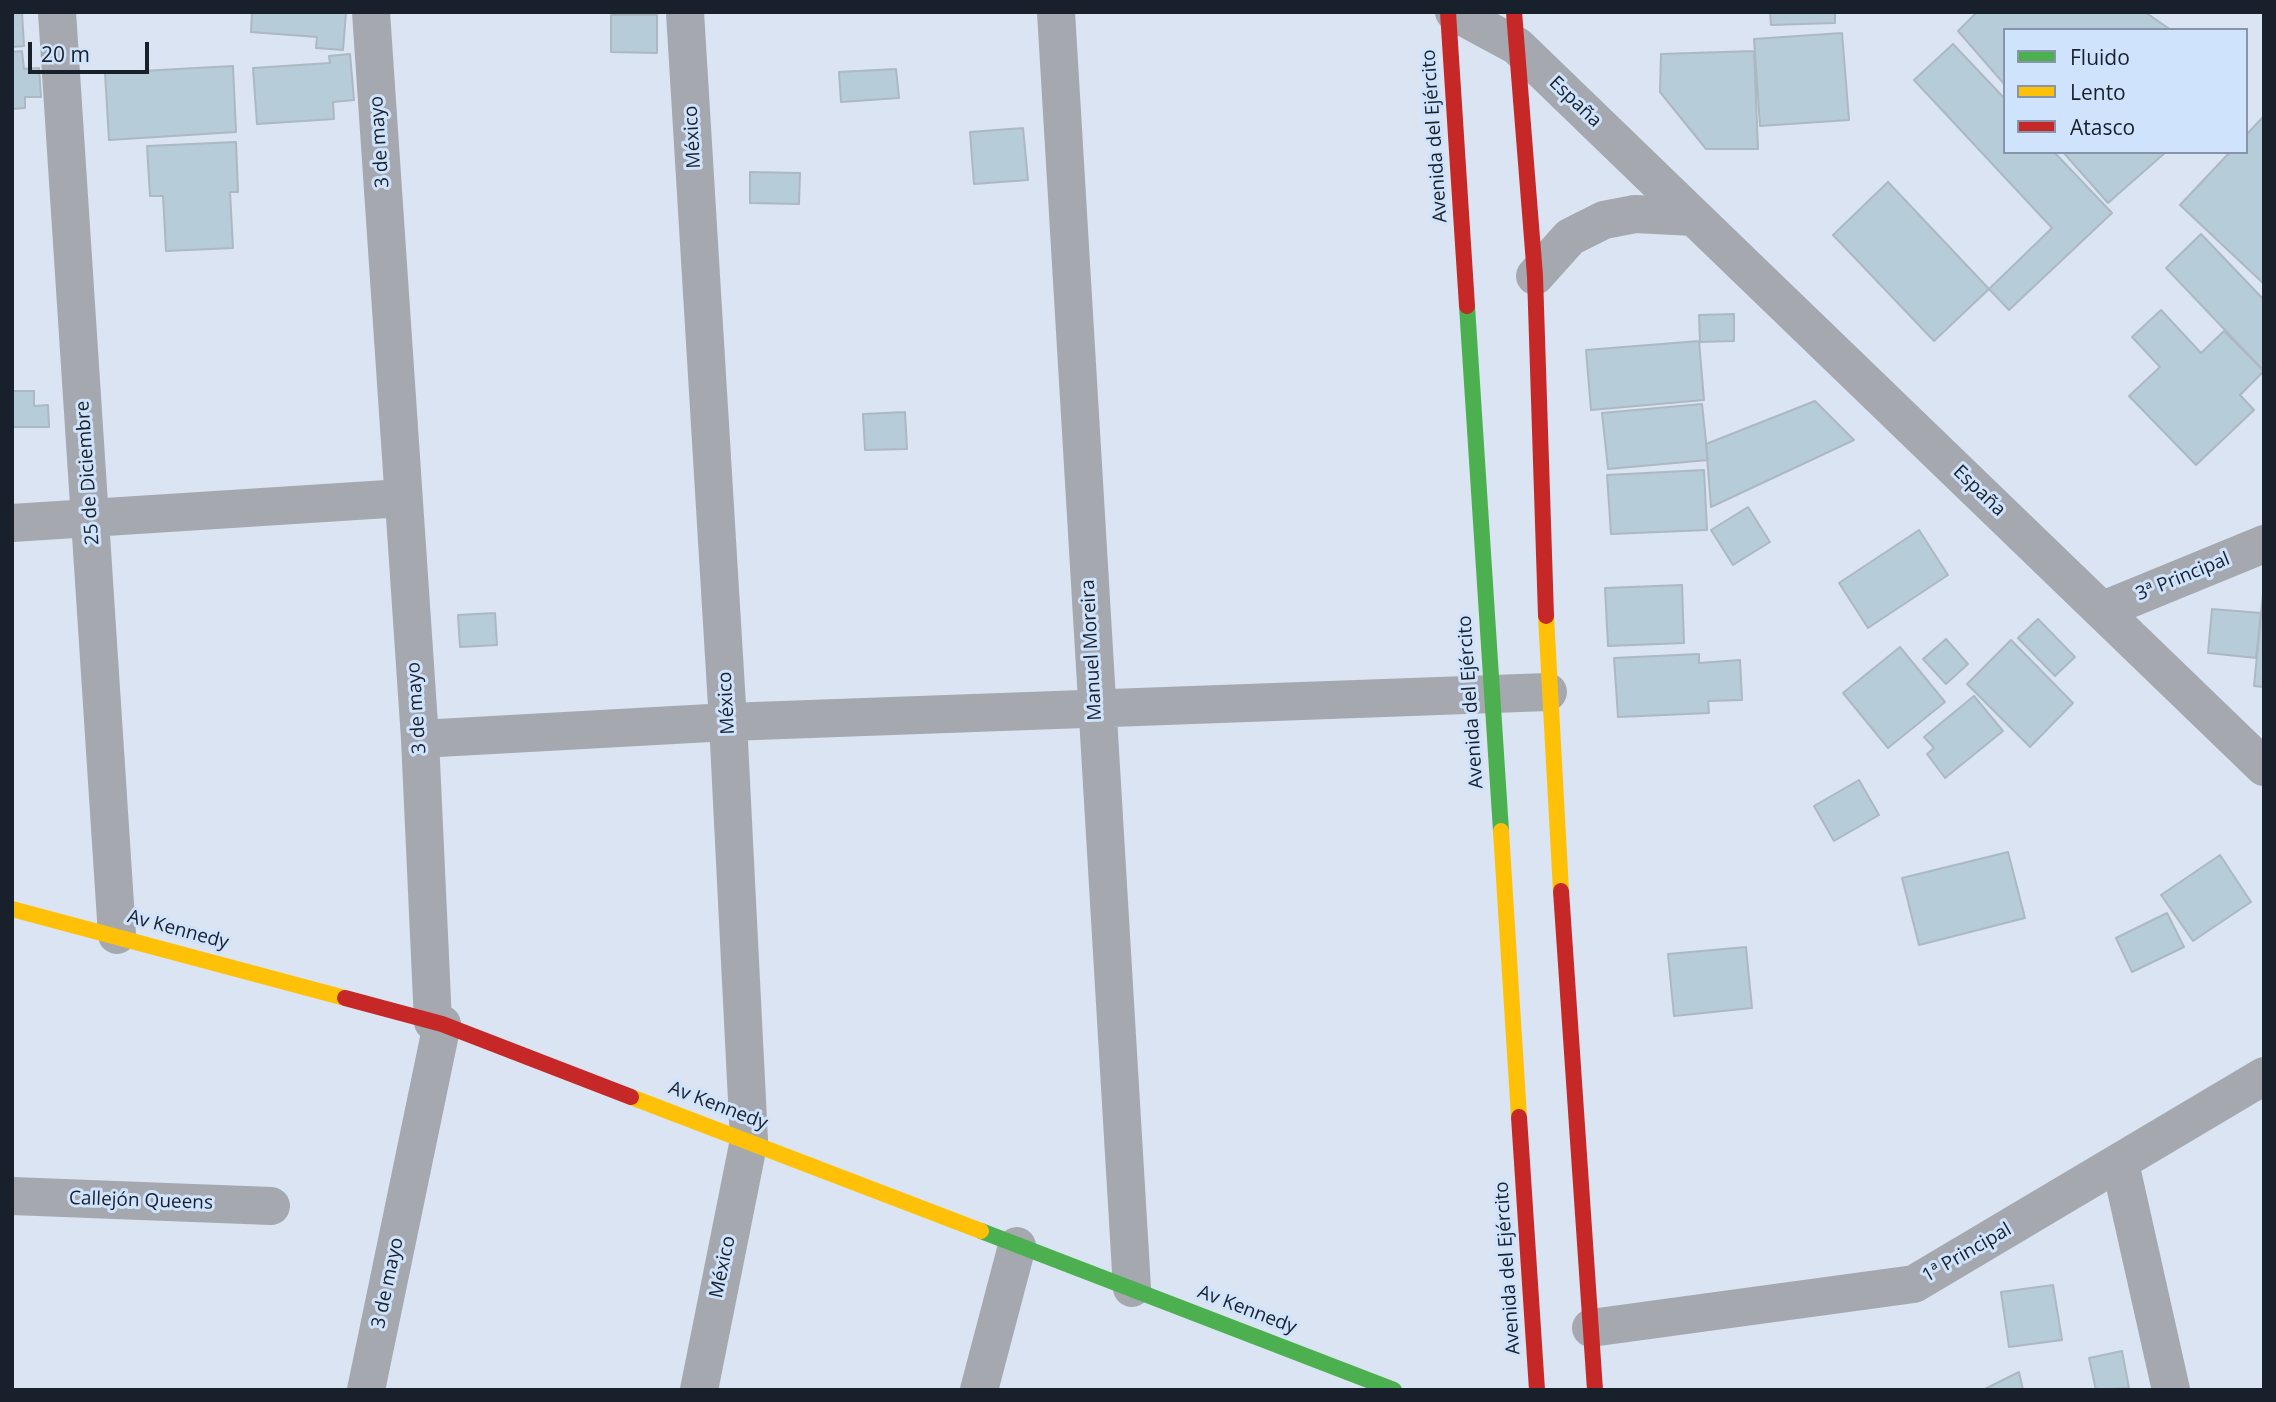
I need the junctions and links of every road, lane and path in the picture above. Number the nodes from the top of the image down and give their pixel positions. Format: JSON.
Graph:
{"nodes":[{"id":1,"x":57,"y":12,"type":"edge"},
{"id":2,"x":371,"y":12,"type":"edge"},
{"id":3,"x":685,"y":12,"type":"edge"},
{"id":4,"x":1056,"y":12,"type":"edge"},
{"id":5,"x":1448,"y":12,"type":"edge"},
{"id":6,"x":1454,"y":12,"type":"edge"},
{"id":7,"x":1516,"y":29,"type":"edge"},
{"id":8,"x":1693,"y":217,"type":"junction"},
{"id":9,"x":1535,"y":276,"type":"junction"},
{"id":10,"x":403,"y":498,"type":"junction"},
{"id":11,"x":91,"y":518,"type":"junction"},
{"id":12,"x":12,"y":523,"type":"edge"},
{"id":13,"x":2264,"y":544,"type":"edge"},
{"id":14,"x":2103,"y":610,"type":"junction"},
{"id":15,"x":1548,"y":692,"type":"junction"},
{"id":16,"x":1491,"y":695,"type":"junction"},
{"id":17,"x":1096,"y":708,"type":"junction"},
{"id":18,"x":728,"y":722,"type":"junction"},
{"id":19,"x":420,"y":739,"type":"junction"},
{"id":20,"x":2258,"y":756,"type":"edge"},
{"id":21,"x":12,"y":909,"type":"edge"},
{"id":22,"x":117,"y":934,"type":"junction"},
{"id":23,"x":438,"y":1023,"type":"junction"},
{"id":24,"x":2264,"y":1076,"type":"edge"},
{"id":25,"x":749,"y":1140,"type":"junction"},
{"id":26,"x":2120,"y":1164,"type":"junction"},
{"id":27,"x":12,"y":1196,"type":"edge"},
{"id":28,"x":271,"y":1206,"type":"dead end"},
{"id":29,"x":1017,"y":1246,"type":"junction"},
{"id":30,"x":1132,"y":1287,"type":"junction"},
{"id":31,"x":1591,"y":1328,"type":"junction"},
{"id":32,"x":366,"y":1390,"type":"edge"},
{"id":33,"x":698,"y":1390,"type":"edge"},
{"id":34,"x":979,"y":1390,"type":"edge"},
{"id":35,"x":1394,"y":1390,"type":"edge"},
{"id":36,"x":1537,"y":1390,"type":"edge"},
{"id":37,"x":1595,"y":1390,"type":"edge"},
{"id":38,"x":2171,"y":1390,"type":"edge"}],
"edges":[{"from":1,"to":11,"type":"street","name":"25 de Diciembre"},
{"from":2,"to":10,"type":"street","name":"3 de mayo"},
{"from":3,"to":18,"type":"street","name":"México"},
{"from":4,"to":17,"type":"street","name":"Manuel Moreira"},
{"from":5,"to":16,"type":"main road","name":"Avenida del Ejército"},
{"from":6,"to":7,"type":"street","name":"España"},
{"from":7,"to":8,"type":"street","name":"España"},
{"from":7,"to":9,"type":"main road"},
{"from":8,"to":9,"type":"street"},
{"from":8,"to":14,"type":"street","name":"España"},
{"from":9,"to":15,"type":"main road"},
{"from":10,"to":11,"type":"street"},
{"from":10,"to":19,"type":"street","name":"3 de mayo"},
{"from":11,"to":12,"type":"street"},
{"from":11,"to":22,"type":"street","name":"25 de Diciembre"},
{"from":13,"to":14,"type":"street","name":"3ª Principal"},
{"from":14,"to":20,"type":"street","name":"España"},
{"from":15,"to":16,"type":"street"},
{"from":15,"to":31,"type":"main road"},
{"from":16,"to":17,"type":"street"},
{"from":16,"to":36,"type":"main road","name":"Avenida del Ejército"},
{"from":17,"to":18,"type":"street"},
{"from":17,"to":30,"type":"street","name":"Manuel Moreira"},
{"from":18,"to":19,"type":"street"},
{"from":18,"to":25,"type":"street","name":"México"},
{"from":19,"to":23,"type":"street","name":"3 de mayo"},
{"from":21,"to":22,"type":"main road","name":"Av Kennedy"},
{"from":22,"to":23,"type":"main road","name":"Av Kennedy"},
{"from":23,"to":25,"type":"main road","name":"Av Kennedy"},
{"from":23,"to":32,"type":"street","name":"3 de mayo"},
{"from":24,"to":26,"type":"street","name":"1ª Principal"},
{"from":25,"to":29,"type":"main road","name":"Av Kennedy"},
{"from":25,"to":33,"type":"street","name":"México"},
{"from":26,"to":31,"type":"street","name":"1ª Principal"},
{"from":26,"to":38,"type":"street"},
{"from":27,"to":28,"type":"street","name":"Callejón Queens"},
{"from":29,"to":30,"type":"main road","name":"Av Kennedy"},
{"from":29,"to":34,"type":"street"},
{"from":30,"to":35,"type":"main road","name":"Av Kennedy"},
{"from":31,"to":37,"type":"main road"}]}
